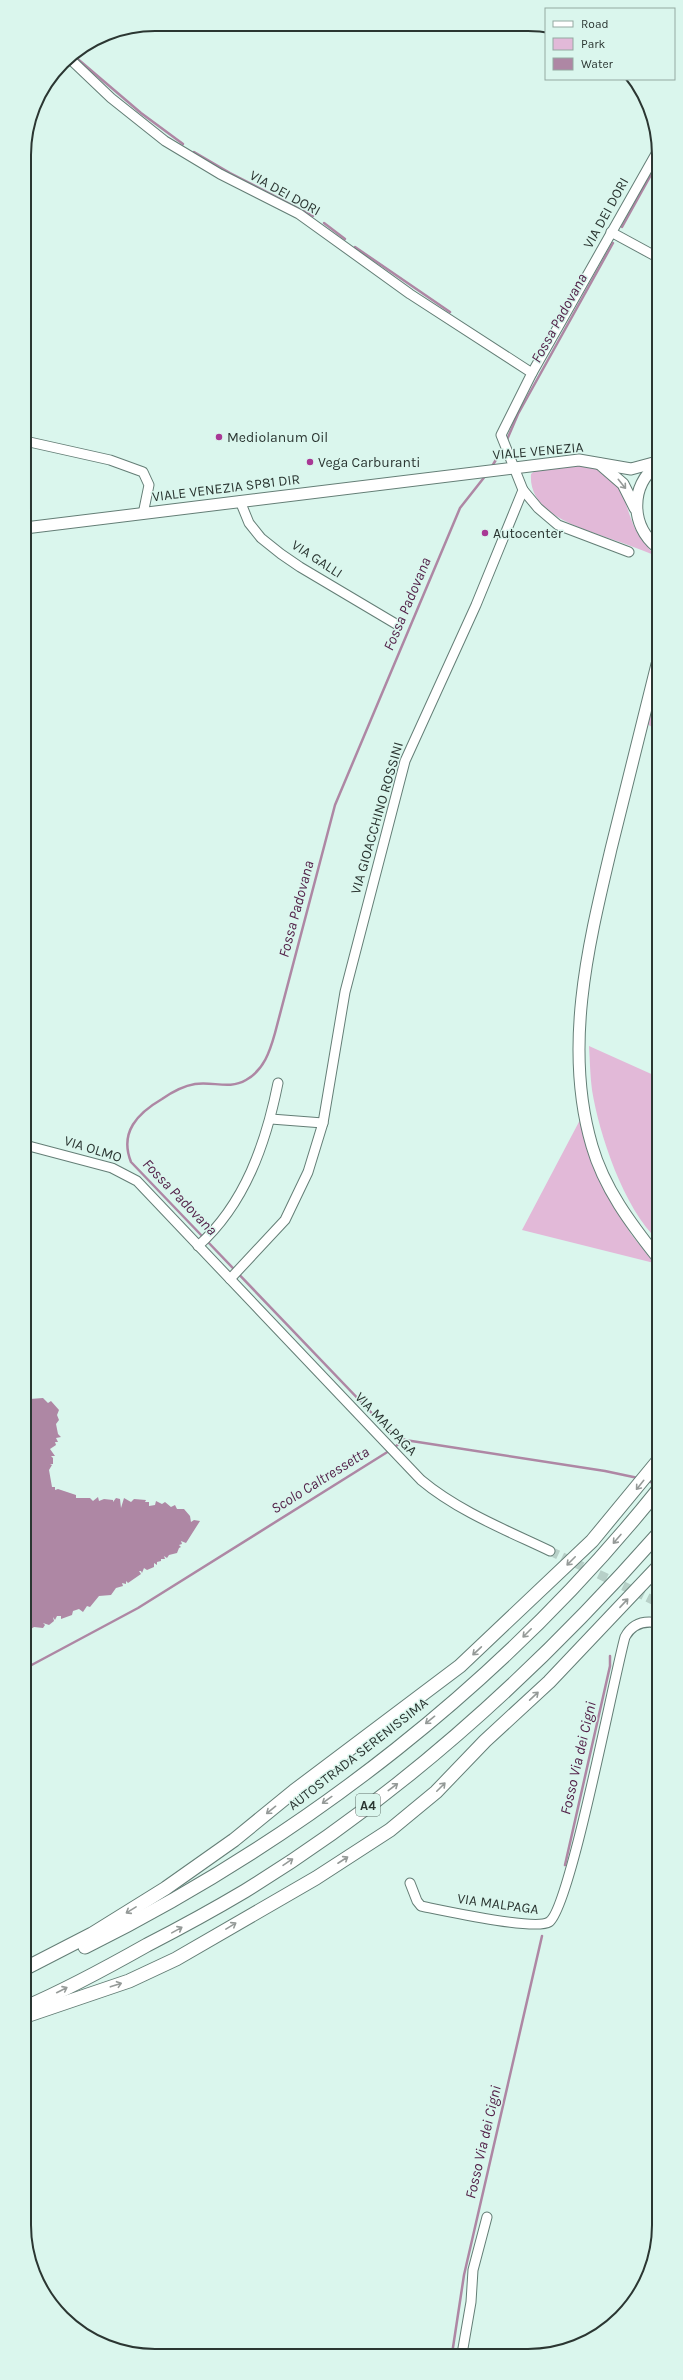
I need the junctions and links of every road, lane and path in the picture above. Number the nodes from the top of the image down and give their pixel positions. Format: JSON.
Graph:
{"nodes":[{"id":1,"x":73,"y":62,"type":"edge"},
{"id":2,"x":652,"y":159,"type":"edge"},
{"id":3,"x":611,"y":232,"type":"junction"},
{"id":4,"x":652,"y":254,"type":"edge"},
{"id":5,"x":532,"y":373,"type":"junction"},
{"id":6,"x":31,"y":442,"type":"edge"},
{"id":7,"x":600,"y":464,"type":"junction"},
{"id":8,"x":652,"y":464,"type":"edge"},
{"id":9,"x":515,"y":467,"type":"junction"},
{"id":10,"x":652,"y":469,"type":"edge"},
{"id":11,"x":478,"y":471,"type":"joint"},
{"id":12,"x":523,"y":490,"type":"junction"},
{"id":13,"x":240,"y":501,"type":"junction"},
{"id":14,"x":636,"y":511,"type":"junction"},
{"id":15,"x":143,"y":514,"type":"junction"},
{"id":16,"x":31,"y":527,"type":"edge"},
{"id":17,"x":652,"y":542,"type":"edge"},
{"id":18,"x":629,"y":552,"type":"dead end"},
{"id":19,"x":396,"y":624,"type":"dead end"},
{"id":20,"x":652,"y":685,"type":"edge"},
{"id":21,"x":278,"y":1083,"type":"dead end"},
{"id":22,"x":271,"y":1119,"type":"junction"},
{"id":23,"x":323,"y":1123,"type":"junction"},
{"id":24,"x":31,"y":1146,"type":"edge"},
{"id":25,"x":637,"y":1231,"type":"junction"},
{"id":26,"x":203,"y":1242,"type":"junction"},
{"id":27,"x":652,"y":1245,"type":"edge"},
{"id":28,"x":652,"y":1250,"type":"edge"},
{"id":29,"x":231,"y":1277,"type":"junction"},
{"id":30,"x":652,"y":1469,"type":"edge"},
{"id":31,"x":652,"y":1498,"type":"edge"},
{"id":32,"x":652,"y":1541,"type":"edge"},
{"id":33,"x":550,"y":1552,"type":"tunnel mouth"},
{"id":34,"x":652,"y":1573,"type":"edge"},
{"id":35,"x":652,"y":1623,"type":"edge"},
{"id":36,"x":410,"y":1883,"type":"dead end"},
{"id":37,"x":31,"y":1965,"type":"edge"},
{"id":38,"x":31,"y":1974,"type":"edge"},
{"id":39,"x":31,"y":2005,"type":"edge"},
{"id":40,"x":31,"y":2014,"type":"edge"},
{"id":41,"x":487,"y":2217,"type":"dead end"},
{"id":42,"x":463,"y":2349,"type":"edge"}],
"edges":[{"from":1,"to":5,"type":"street","name":"VIA DEI DORI"},
{"from":2,"to":3,"type":"street","name":"VIA DEI DORI"},
{"from":3,"to":4,"type":"street"},
{"from":3,"to":5,"type":"street","name":"VIA DEI DORI"},
{"from":5,"to":9,"type":"street","name":"VIA DEI DORI"},
{"from":6,"to":15,"type":"street"},
{"from":7,"to":8,"type":"main road","name":"VIALE VENEZIA"},
{"from":7,"to":9,"type":"main road","name":"VIALE VENEZIA"},
{"from":7,"to":14,"type":"main road","one_way":true},
{"from":9,"to":11,"type":"main road","name":"VIALE VENEZIA"},
{"from":9,"to":12,"type":"street"},
{"from":10,"to":14,"type":"main road"},
{"from":11,"to":13,"type":"main road","name":"VIALE VENEZIA SP81 DIR"},
{"from":12,"to":18,"type":"street"},
{"from":12,"to":23,"type":"street","name":"VIA GIOACCHINO ROSSINI"},
{"from":13,"to":15,"type":"main road","name":"VIALE VENEZIA SP81 DIR"},
{"from":13,"to":19,"type":"street","name":"VIA GALLI"},
{"from":14,"to":17,"type":"main road"},
{"from":15,"to":16,"type":"main road","name":"VIALE VENEZIA SP81 DIR"},
{"from":20,"to":25,"type":"main road"},
{"from":21,"to":22,"type":"street"},
{"from":22,"to":23,"type":"street"},
{"from":22,"to":26,"type":"street"},
{"from":23,"to":29,"type":"street","name":"VIA GIOACCHINO ROSSINI"},
{"from":24,"to":26,"type":"street","name":"VIA OLMO"},
{"from":25,"to":27,"type":"main road"},
{"from":25,"to":28,"type":"main road"},
{"from":26,"to":29,"type":"street","name":"VIA OLMO"},
{"from":29,"to":33,"type":"street","name":"VIA MALPAGA"},
{"from":30,"to":37,"type":"highway","one_way":true},
{"from":31,"to":38,"type":"highway","name":"AUTOSTRADA SERENISSIMA","number":"A4","one_way":true},
{"from":39,"to":32,"type":"highway","number":"A4","one_way":true},
{"from":40,"to":34,"type":"highway","one_way":true},
{"from":35,"to":36,"type":"street","name":"VIA MALPAGA"},
{"from":41,"to":42,"type":"street"}]}
